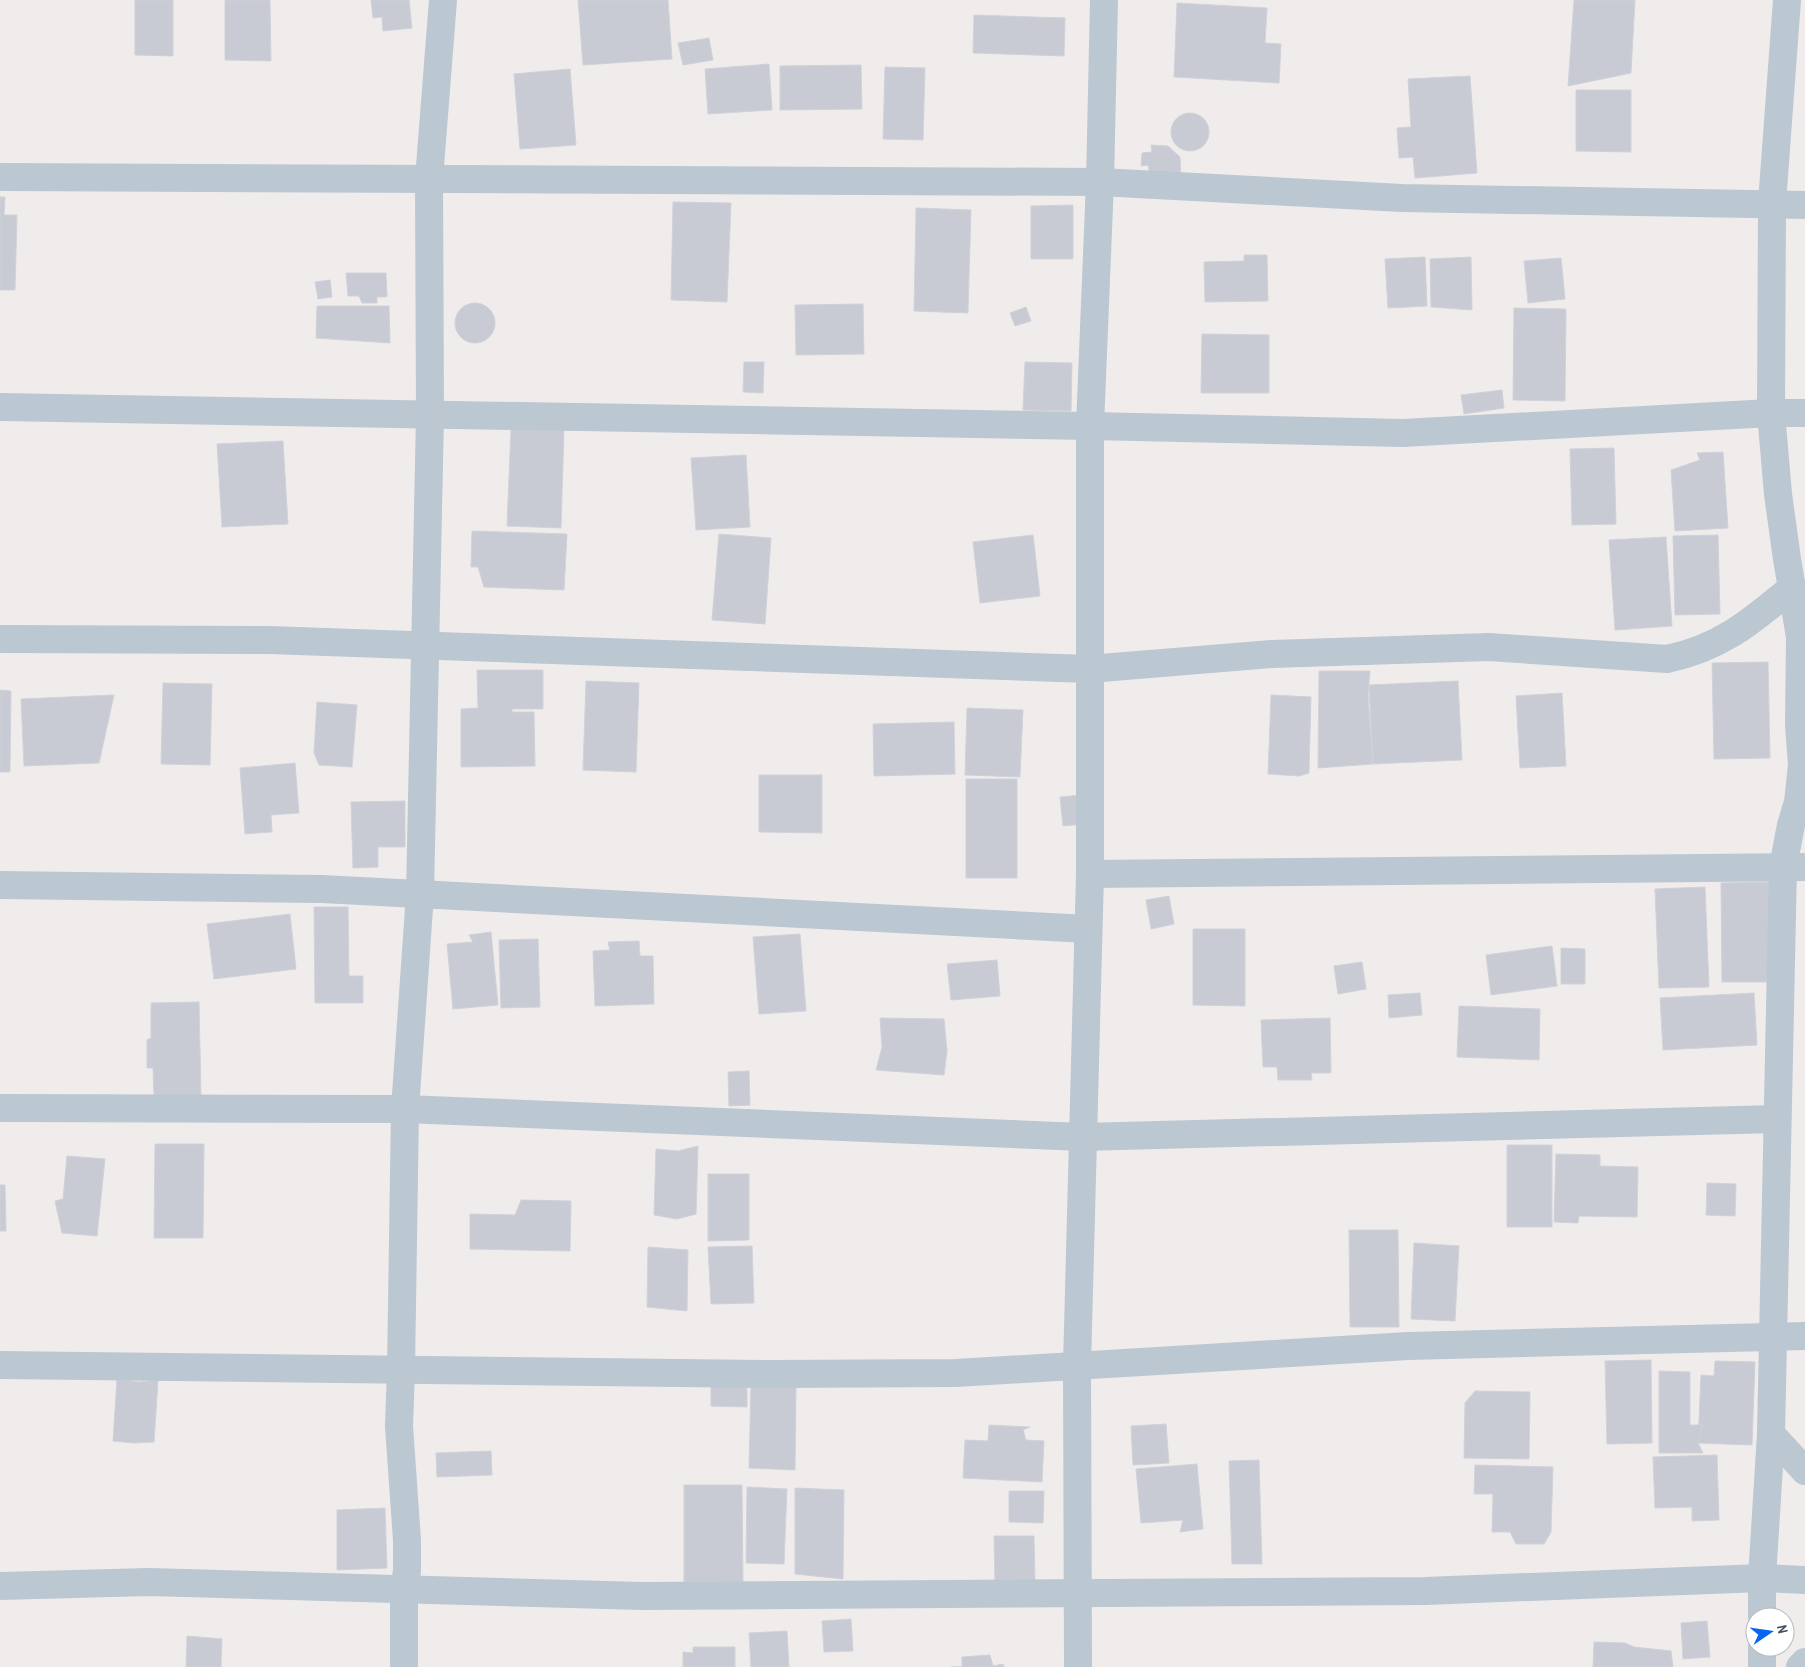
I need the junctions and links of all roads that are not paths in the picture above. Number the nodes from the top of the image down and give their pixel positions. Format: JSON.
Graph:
{"nodes":[{"id":1,"x":443,"y":0,"type":"edge"},
{"id":2,"x":1104,"y":0,"type":"edge"},
{"id":3,"x":1787,"y":0,"type":"edge"},
{"id":4,"x":0,"y":177,"type":"edge"},
{"id":5,"x":429,"y":179,"type":"junction"},
{"id":6,"x":1100,"y":182,"type":"junction"},
{"id":7,"x":1772,"y":203,"type":"junction"},
{"id":8,"x":1805,"y":205,"type":"edge"},
{"id":9,"x":0,"y":407,"type":"edge"},
{"id":10,"x":1771,"y":413,"type":"junction"},
{"id":11,"x":1805,"y":413,"type":"edge"},
{"id":12,"x":430,"y":415,"type":"junction"},
{"id":13,"x":1090,"y":426,"type":"junction"},
{"id":14,"x":1793,"y":587,"type":"junction"},
{"id":15,"x":0,"y":639,"type":"edge"},
{"id":16,"x":426,"y":646,"type":"junction"},
{"id":17,"x":1089,"y":669,"type":"junction"},
{"id":18,"x":1794,"y":867,"type":"edge"},
{"id":19,"x":1090,"y":874,"type":"junction"},
{"id":20,"x":0,"y":885,"type":"edge"},
{"id":21,"x":420,"y":894,"type":"junction"},
{"id":22,"x":1088,"y":930,"type":"junction"},
{"id":23,"x":0,"y":1108,"type":"edge"},
{"id":24,"x":405,"y":1109,"type":"junction"},
{"id":25,"x":1777,"y":1119,"type":"junction"},
{"id":26,"x":1082,"y":1137,"type":"junction"},
{"id":27,"x":1805,"y":1336,"type":"edge"},
{"id":28,"x":1772,"y":1337,"type":"junction"},
{"id":29,"x":0,"y":1365,"type":"edge"},
{"id":30,"x":1077,"y":1366,"type":"junction"},
{"id":31,"x":402,"y":1370,"type":"junction"},
{"id":32,"x":1771,"y":1434,"type":"junction"},
{"id":33,"x":1805,"y":1471,"type":"edge"},
{"id":34,"x":1762,"y":1578,"type":"junction"},
{"id":35,"x":1805,"y":1580,"type":"edge"},
{"id":36,"x":0,"y":1586,"type":"edge"},
{"id":37,"x":404,"y":1590,"type":"junction"},
{"id":38,"x":1078,"y":1592,"type":"junction"},
{"id":39,"x":1762,"y":1607,"type":"edge"},
{"id":40,"x":1805,"y":1662,"type":"edge"},
{"id":41,"x":404,"y":1667,"type":"edge"},
{"id":42,"x":1078,"y":1667,"type":"edge"},
{"id":43,"x":1800,"y":1667,"type":"edge"}],
"edges":[{"from":1,"to":5,"type":"street"},
{"from":2,"to":6,"type":"street"},
{"from":3,"to":7,"type":"street"},
{"from":4,"to":5,"type":"street"},
{"from":5,"to":6,"type":"street"},
{"from":5,"to":12,"type":"street"},
{"from":6,"to":7,"type":"street"},
{"from":6,"to":13,"type":"street"},
{"from":7,"to":8,"type":"street"},
{"from":7,"to":10,"type":"street"},
{"from":9,"to":12,"type":"street"},
{"from":10,"to":11,"type":"street"},
{"from":10,"to":13,"type":"street"},
{"from":10,"to":14,"type":"street"},
{"from":12,"to":13,"type":"street"},
{"from":12,"to":16,"type":"street"},
{"from":13,"to":17,"type":"street"},
{"from":14,"to":17,"type":"street"},
{"from":14,"to":18,"type":"street"},
{"from":15,"to":16,"type":"street"},
{"from":16,"to":17,"type":"street"},
{"from":16,"to":21,"type":"street"},
{"from":17,"to":19,"type":"street"},
{"from":18,"to":19,"type":"street"},
{"from":18,"to":25,"type":"street"},
{"from":19,"to":22,"type":"street"},
{"from":20,"to":21,"type":"street"},
{"from":21,"to":22,"type":"street"},
{"from":21,"to":24,"type":"street"},
{"from":22,"to":26,"type":"street"},
{"from":23,"to":24,"type":"street"},
{"from":24,"to":26,"type":"street"},
{"from":24,"to":31,"type":"street"},
{"from":25,"to":26,"type":"street"},
{"from":25,"to":28,"type":"street"},
{"from":26,"to":30,"type":"street"},
{"from":27,"to":28,"type":"street"},
{"from":28,"to":30,"type":"street"},
{"from":28,"to":32,"type":"street"},
{"from":29,"to":31,"type":"street"},
{"from":30,"to":31,"type":"street"},
{"from":30,"to":38,"type":"street"},
{"from":31,"to":37,"type":"street"},
{"from":32,"to":33,"type":"street"},
{"from":32,"to":34,"type":"street"},
{"from":34,"to":35,"type":"street"},
{"from":34,"to":38,"type":"street"},
{"from":34,"to":39,"type":"street"},
{"from":36,"to":37,"type":"street"},
{"from":37,"to":38,"type":"street"},
{"from":37,"to":41,"type":"street"},
{"from":38,"to":42,"type":"street"},
{"from":40,"to":43,"type":"street"}]}
